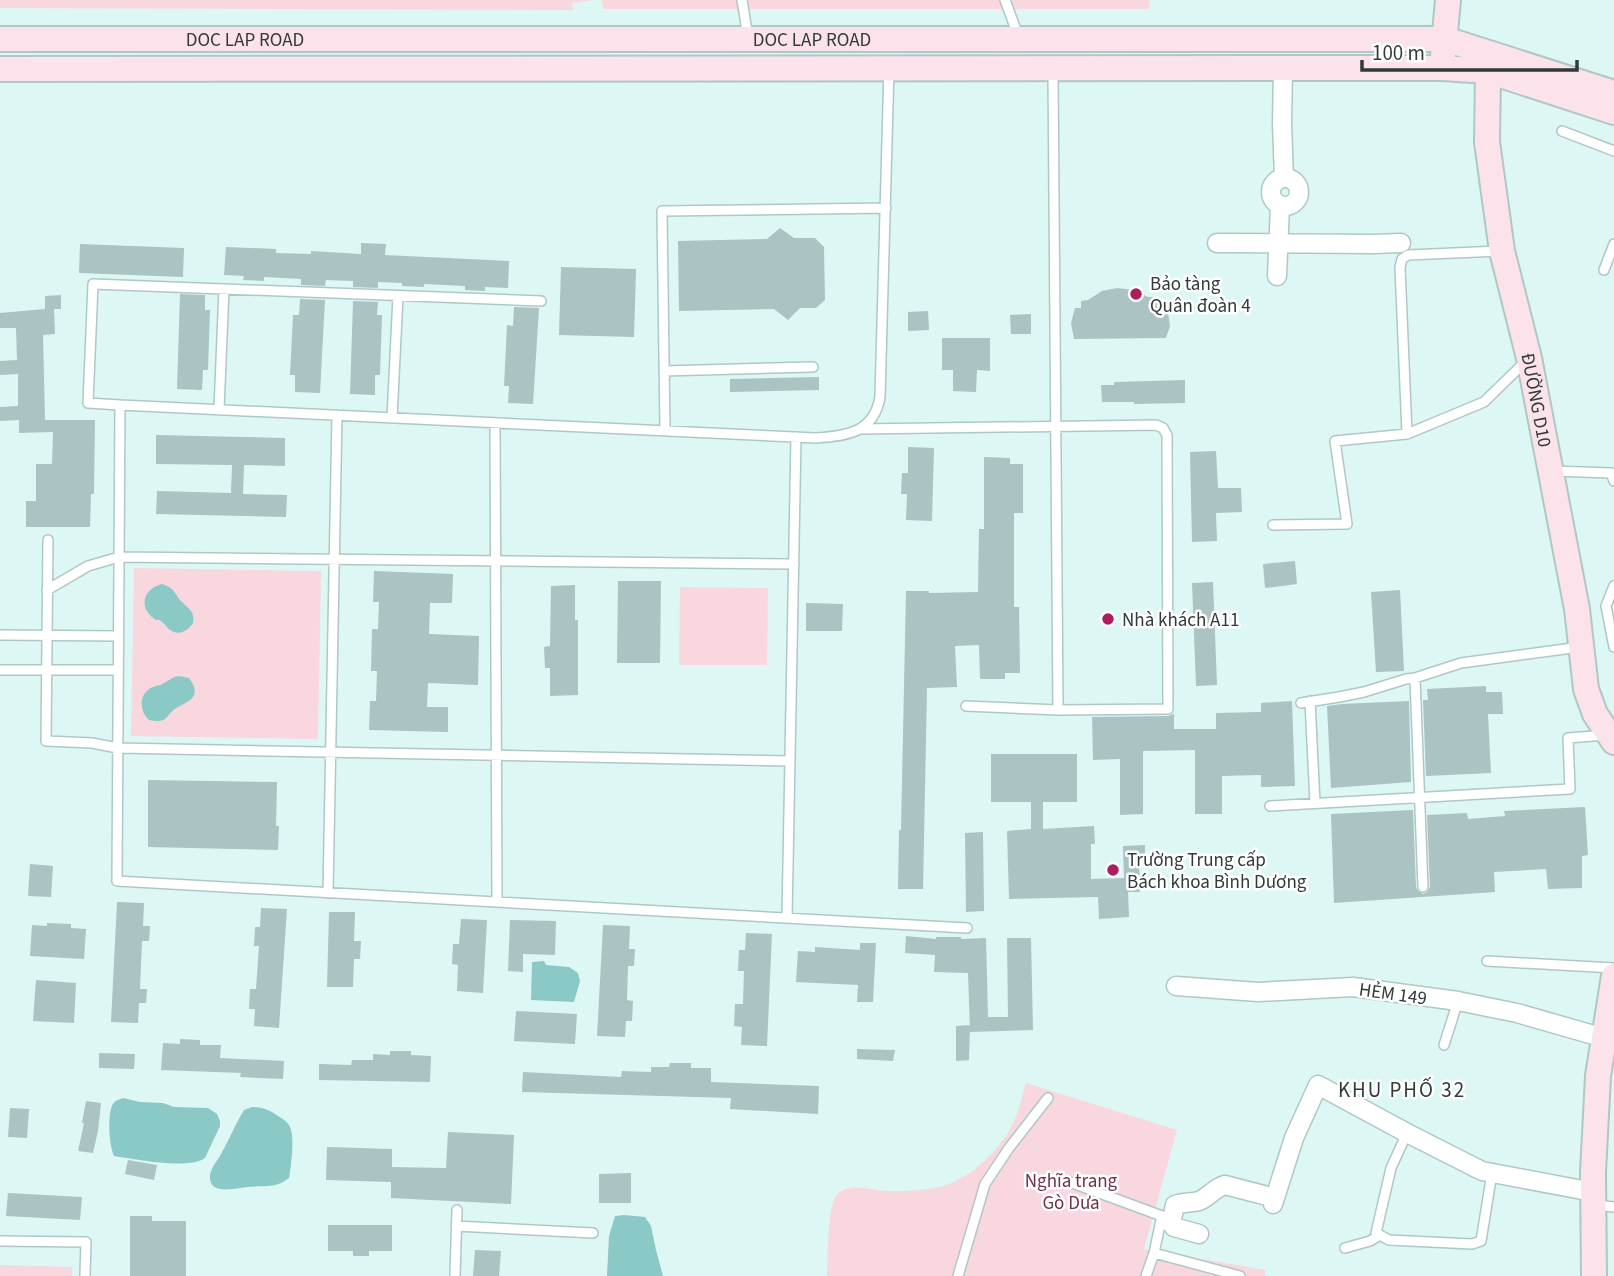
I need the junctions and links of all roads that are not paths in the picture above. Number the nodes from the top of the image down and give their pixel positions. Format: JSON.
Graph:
{"nodes":[{"id":1,"x":742,"y":0,"type":"edge"},
{"id":2,"x":1005,"y":0,"type":"edge"},
{"id":3,"x":1448,"y":0,"type":"edge"},
{"id":4,"x":0,"y":39,"type":"edge"},
{"id":5,"x":748,"y":39,"type":"junction"},
{"id":6,"x":1019,"y":39,"type":"junction"},
{"id":7,"x":1445,"y":39,"type":"junction"},
{"id":8,"x":1489,"y":62,"type":"junction"},
{"id":9,"x":889,"y":68,"type":"junction"},
{"id":10,"x":1053,"y":68,"type":"junction"},
{"id":11,"x":1283,"y":68,"type":"junction"},
{"id":12,"x":1442,"y":68,"type":"junction"},
{"id":13,"x":0,"y":69,"type":"edge"},
{"id":14,"x":1614,"y":93,"type":"edge"},
{"id":15,"x":1614,"y":113,"type":"edge"},
{"id":16,"x":1562,"y":131,"type":"dead end"},
{"id":17,"x":1614,"y":151,"type":"edge"},
{"id":18,"x":886,"y":208,"type":"junction"},
{"id":19,"x":1217,"y":243,"type":"dead end"},
{"id":20,"x":1401,"y":243,"type":"dead end"},
{"id":21,"x":1278,"y":244,"type":"junction"},
{"id":22,"x":1614,"y":244,"type":"edge"},
{"id":23,"x":1502,"y":251,"type":"junction"},
{"id":24,"x":1604,"y":270,"type":"dead end"},
{"id":25,"x":1277,"y":276,"type":"dead end"},
{"id":26,"x":224,"y":289,"type":"junction"},
{"id":27,"x":398,"y":296,"type":"junction"},
{"id":28,"x":541,"y":301,"type":"dead end"},
{"id":29,"x":1529,"y":359,"type":"junction"},
{"id":30,"x":813,"y":368,"type":"dead end"},
{"id":31,"x":664,"y":371,"type":"junction"},
{"id":32,"x":120,"y":405,"type":"junction"},
{"id":33,"x":219,"y":409,"type":"junction"},
{"id":34,"x":337,"y":415,"type":"junction"},
{"id":35,"x":392,"y":418,"type":"junction"},
{"id":36,"x":495,"y":423,"type":"junction"},
{"id":37,"x":1056,"y":426,"type":"junction"},
{"id":38,"x":860,"y":429,"type":"junction"},
{"id":39,"x":665,"y":431,"type":"junction"},
{"id":40,"x":1407,"y":434,"type":"junction"},
{"id":41,"x":796,"y":437,"type":"junction"},
{"id":42,"x":1550,"y":471,"type":"junction"},
{"id":43,"x":1614,"y":481,"type":"edge"},
{"id":44,"x":1273,"y":525,"type":"dead end"},
{"id":45,"x":48,"y":540,"type":"dead end"},
{"id":46,"x":119,"y":557,"type":"junction"},
{"id":47,"x":334,"y":560,"type":"junction"},
{"id":48,"x":495,"y":561,"type":"junction"},
{"id":49,"x":794,"y":564,"type":"junction"},
{"id":50,"x":1614,"y":586,"type":"edge"},
{"id":51,"x":47,"y":590,"type":"junction"},
{"id":52,"x":0,"y":635,"type":"edge"},
{"id":53,"x":47,"y":635,"type":"junction"},
{"id":54,"x":118,"y":636,"type":"junction"},
{"id":55,"x":1581,"y":647,"type":"junction"},
{"id":56,"x":1614,"y":647,"type":"edge"},
{"id":57,"x":0,"y":670,"type":"edge"},
{"id":58,"x":46,"y":670,"type":"junction"},
{"id":59,"x":118,"y":670,"type":"junction"},
{"id":60,"x":1415,"y":678,"type":"junction"},
{"id":61,"x":966,"y":706,"type":"dead end"},
{"id":62,"x":1058,"y":710,"type":"junction"},
{"id":63,"x":1611,"y":738,"type":"edge"},
{"id":64,"x":118,"y":748,"type":"junction"},
{"id":65,"x":331,"y":752,"type":"junction"},
{"id":66,"x":496,"y":756,"type":"junction"},
{"id":67,"x":790,"y":761,"type":"junction"},
{"id":68,"x":1419,"y":797,"type":"junction"},
{"id":69,"x":1315,"y":803,"type":"junction"},
{"id":70,"x":1270,"y":806,"type":"dead end"},
{"id":71,"x":1423,"y":887,"type":"dead end"},
{"id":72,"x":328,"y":893,"type":"junction"},
{"id":73,"x":497,"y":902,"type":"junction"},
{"id":74,"x":787,"y":918,"type":"junction"},
{"id":75,"x":967,"y":928,"type":"dead end"},
{"id":76,"x":1487,"y":961,"type":"dead end"},
{"id":77,"x":1614,"y":968,"type":"edge"},
{"id":78,"x":1614,"y":976,"type":"edge"},
{"id":79,"x":1176,"y":986,"type":"dead end"},
{"id":80,"x":1458,"y":1002,"type":"junction"},
{"id":81,"x":1612,"y":1009,"type":"edge"},
{"id":82,"x":1604,"y":1038,"type":"junction"},
{"id":83,"x":1444,"y":1045,"type":"dead end"},
{"id":84,"x":1048,"y":1098,"type":"dead end"},
{"id":85,"x":1407,"y":1133,"type":"junction"},
{"id":86,"x":1492,"y":1173,"type":"junction"},
{"id":87,"x":1067,"y":1181,"type":"dead end"},
{"id":88,"x":1600,"y":1201,"type":"edge"},
{"id":89,"x":457,"y":1210,"type":"dead end"},
{"id":90,"x":456,"y":1226,"type":"junction"},
{"id":91,"x":593,"y":1233,"type":"dead end"},
{"id":92,"x":1199,"y":1234,"type":"dead end"},
{"id":93,"x":1380,"y":1235,"type":"junction"},
{"id":94,"x":0,"y":1241,"type":"edge"},
{"id":95,"x":1345,"y":1248,"type":"dead end"},
{"id":96,"x":1154,"y":1253,"type":"junction"},
{"id":97,"x":85,"y":1276,"type":"edge"},
{"id":98,"x":455,"y":1276,"type":"edge"},
{"id":99,"x":958,"y":1276,"type":"edge"},
{"id":100,"x":1146,"y":1276,"type":"edge"},
{"id":101,"x":1240,"y":1276,"type":"edge"},
{"id":102,"x":1594,"y":1276,"type":"edge"}],
"edges":[{"from":1,"to":5,"type":"lane"},
{"from":2,"to":6,"type":"lane"},
{"from":3,"to":7,"type":"main road"},
{"from":4,"to":5,"type":"main road","name":"DOC LAP ROAD"},
{"from":5,"to":6,"type":"main road","name":"DOC LAP ROAD"},
{"from":6,"to":7,"type":"main road","name":"DOC LAP ROAD"},
{"from":7,"to":8,"type":"main road","name":"DOC LAP ROAD"},
{"from":7,"to":12,"type":"main road"},
{"from":8,"to":12,"type":"main road","name":"DOC LAP ROAD"},
{"from":8,"to":14,"type":"main road","name":"DOC LAP ROAD"},
{"from":8,"to":15,"type":"main road","name":"DOC LAP ROAD"},
{"from":8,"to":23,"type":"main road","name":"ĐƯỜNG D10"},
{"from":9,"to":10,"type":"main road","name":"DOC LAP ROAD"},
{"from":9,"to":13,"type":"main road","name":"DOC LAP ROAD"},
{"from":9,"to":18,"type":"lane"},
{"from":10,"to":11,"type":"main road","name":"DOC LAP ROAD"},
{"from":10,"to":37,"type":"lane"},
{"from":11,"to":12,"type":"main road","name":"DOC LAP ROAD"},
{"from":11,"to":21,"type":"street"},
{"from":16,"to":17,"type":"lane"},
{"from":18,"to":31,"type":"lane"},
{"from":18,"to":38,"type":"lane"},
{"from":19,"to":21,"type":"street"},
{"from":20,"to":21,"type":"street"},
{"from":21,"to":25,"type":"street"},
{"from":22,"to":24,"type":"lane"},
{"from":23,"to":29,"type":"main road","name":"ĐƯỜNG D10"},
{"from":23,"to":40,"type":"lane"},
{"from":26,"to":27,"type":"lane"},
{"from":26,"to":32,"type":"lane"},
{"from":26,"to":33,"type":"lane"},
{"from":27,"to":28,"type":"lane"},
{"from":27,"to":35,"type":"lane"},
{"from":29,"to":40,"type":"lane"},
{"from":29,"to":42,"type":"main road","name":"ĐƯỜNG D10"},
{"from":30,"to":31,"type":"lane"},
{"from":31,"to":39,"type":"lane"},
{"from":32,"to":33,"type":"lane"},
{"from":32,"to":46,"type":"lane"},
{"from":33,"to":34,"type":"lane"},
{"from":34,"to":35,"type":"lane"},
{"from":34,"to":47,"type":"lane"},
{"from":35,"to":36,"type":"lane"},
{"from":36,"to":39,"type":"lane"},
{"from":36,"to":48,"type":"lane"},
{"from":37,"to":38,"type":"lane"},
{"from":37,"to":62,"type":"lane"},
{"from":37,"to":62,"type":"lane"},
{"from":38,"to":41,"type":"lane"},
{"from":39,"to":41,"type":"lane"},
{"from":40,"to":44,"type":"lane"},
{"from":41,"to":49,"type":"lane"},
{"from":42,"to":43,"type":"lane"},
{"from":42,"to":55,"type":"main road","name":"ĐƯỜNG D10"},
{"from":45,"to":51,"type":"lane"},
{"from":46,"to":47,"type":"lane"},
{"from":46,"to":51,"type":"lane"},
{"from":46,"to":54,"type":"lane"},
{"from":47,"to":48,"type":"lane"},
{"from":47,"to":65,"type":"lane"},
{"from":48,"to":49,"type":"lane"},
{"from":48,"to":66,"type":"lane"},
{"from":49,"to":67,"type":"lane"},
{"from":50,"to":56,"type":"lane"},
{"from":51,"to":53,"type":"lane"},
{"from":52,"to":53,"type":"lane"},
{"from":53,"to":54,"type":"lane"},
{"from":53,"to":58,"type":"lane"},
{"from":54,"to":59,"type":"lane"},
{"from":55,"to":60,"type":"lane"},
{"from":55,"to":63,"type":"main road","name":"ĐƯỜNG D10"},
{"from":57,"to":58,"type":"lane"},
{"from":58,"to":59,"type":"lane"},
{"from":58,"to":64,"type":"lane"},
{"from":59,"to":64,"type":"lane"},
{"from":60,"to":68,"type":"lane"},
{"from":60,"to":69,"type":"lane"},
{"from":61,"to":62,"type":"lane"},
{"from":63,"to":68,"type":"lane"},
{"from":64,"to":65,"type":"lane"},
{"from":64,"to":72,"type":"lane"},
{"from":65,"to":66,"type":"lane"},
{"from":65,"to":72,"type":"lane"},
{"from":66,"to":67,"type":"lane"},
{"from":66,"to":73,"type":"lane"},
{"from":67,"to":74,"type":"lane"},
{"from":68,"to":69,"type":"lane"},
{"from":68,"to":71,"type":"lane"},
{"from":69,"to":70,"type":"lane"},
{"from":72,"to":73,"type":"lane"},
{"from":73,"to":74,"type":"lane"},
{"from":74,"to":75,"type":"lane"},
{"from":76,"to":77,"type":"lane"},
{"from":78,"to":81,"type":"main road"},
{"from":79,"to":80,"type":"street","name":"HẺM 149"},
{"from":80,"to":82,"type":"street","name":"HẺM 149"},
{"from":80,"to":83,"type":"lane"},
{"from":81,"to":82,"type":"main road"},
{"from":82,"to":88,"type":"main road"},
{"from":84,"to":99,"type":"lane"},
{"from":85,"to":86,"type":"street"},
{"from":85,"to":92,"type":"street"},
{"from":85,"to":93,"type":"lane"},
{"from":86,"to":88,"type":"street"},
{"from":86,"to":93,"type":"lane"},
{"from":87,"to":96,"type":"lane"},
{"from":88,"to":102,"type":"main road"},
{"from":89,"to":90,"type":"lane"},
{"from":90,"to":91,"type":"lane"},
{"from":90,"to":98,"type":"lane"},
{"from":93,"to":95,"type":"lane"},
{"from":94,"to":97,"type":"lane"},
{"from":96,"to":100,"type":"lane"},
{"from":96,"to":101,"type":"lane"}]}
